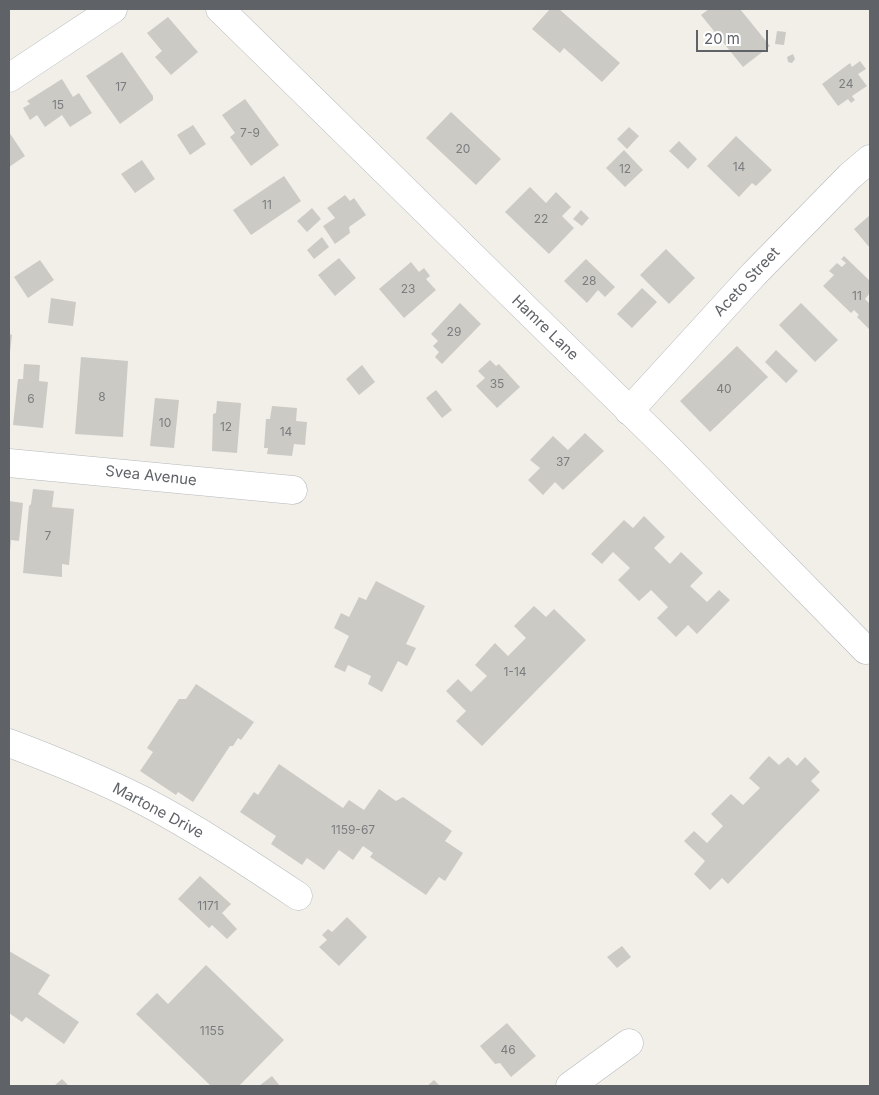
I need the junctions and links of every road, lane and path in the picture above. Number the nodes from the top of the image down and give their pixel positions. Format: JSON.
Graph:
{"nodes":[{"id":1,"x":113,"y":9,"type":"edge"},
{"id":2,"x":220,"y":9,"type":"edge"},
{"id":3,"x":9,"y":78,"type":"edge"},
{"id":4,"x":870,"y":159,"type":"edge"},
{"id":5,"x":629,"y":411,"type":"junction"},
{"id":6,"x":9,"y":462,"type":"edge"},
{"id":7,"x":293,"y":490,"type":"dead end"},
{"id":8,"x":866,"y":650,"type":"dead end"},
{"id":9,"x":9,"y":743,"type":"edge"},
{"id":10,"x":298,"y":896,"type":"dead end"},
{"id":11,"x":630,"y":1043,"type":"dead end"},
{"id":12,"x":570,"y":1086,"type":"edge"}],
"edges":[{"from":1,"to":3,"type":"street"},
{"from":2,"to":5,"type":"street","name":"Hamre Lane"},
{"from":4,"to":5,"type":"street","name":"Aceto Street"},
{"from":5,"to":8,"type":"street","name":"Hamre Lane"},
{"from":6,"to":7,"type":"street","name":"Svea Avenue"},
{"from":9,"to":10,"type":"street","name":"Martone Drive"},
{"from":11,"to":12,"type":"street"}]}
